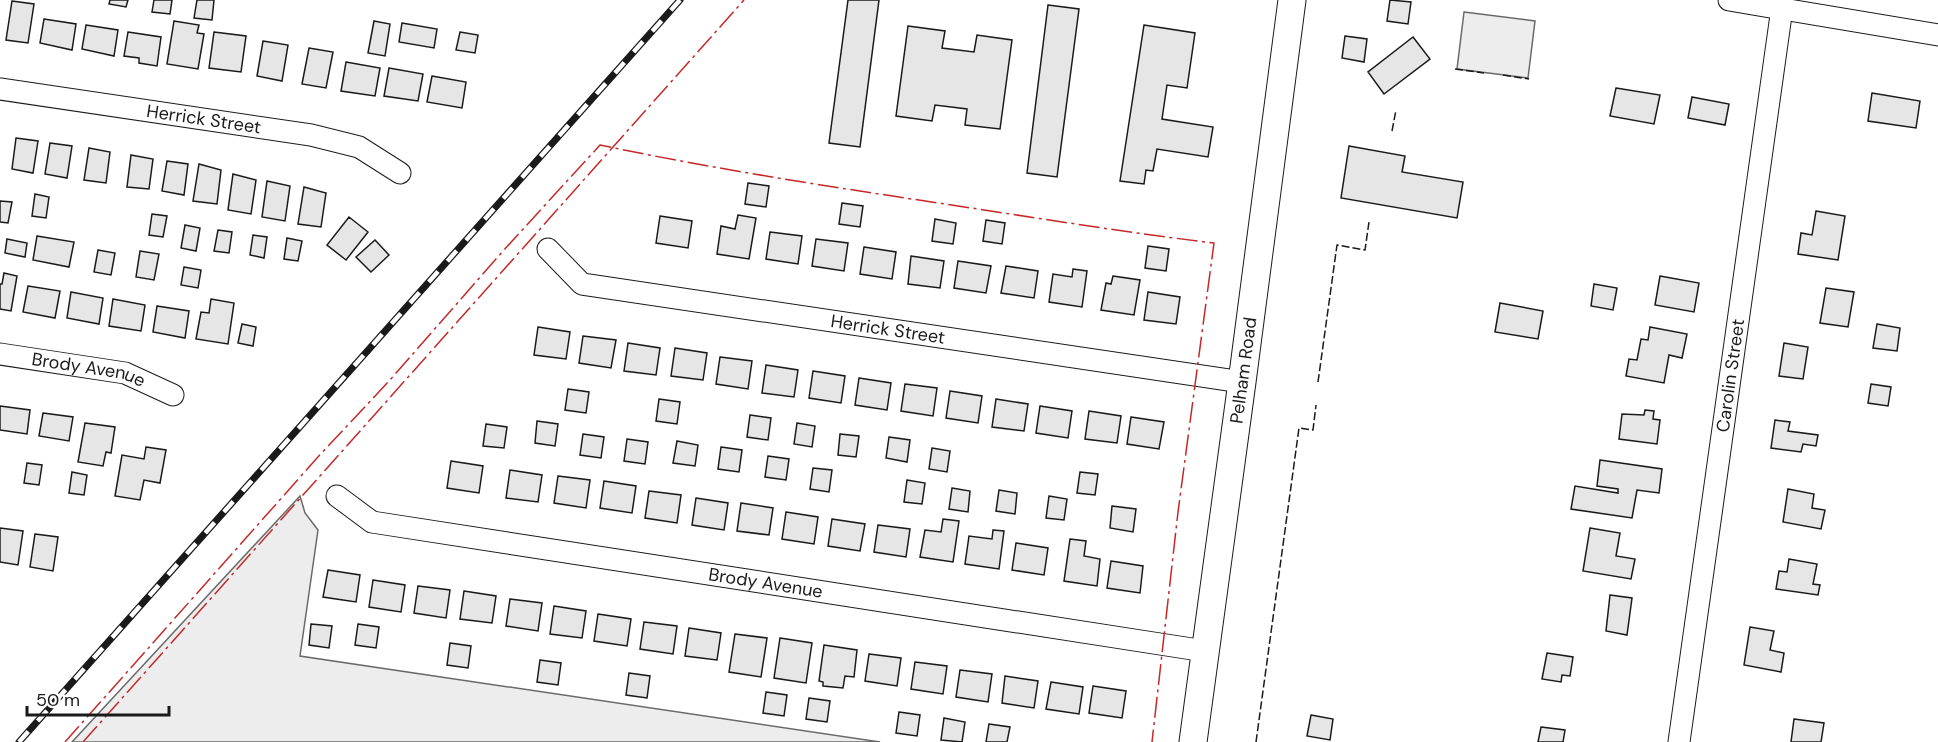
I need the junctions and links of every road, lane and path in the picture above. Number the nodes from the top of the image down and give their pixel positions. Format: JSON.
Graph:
{"nodes":[{"id":1,"x":1292,"y":0,"type":"edge"},
{"id":2,"x":1728,"y":0,"type":"edge"},
{"id":3,"x":1782,"y":8,"type":"junction"},
{"id":4,"x":1938,"y":35,"type":"edge"},
{"id":5,"x":0,"y":89,"type":"edge"},
{"id":6,"x":400,"y":173,"type":"dead end"},
{"id":7,"x":548,"y":249,"type":"dead end"},
{"id":8,"x":0,"y":354,"type":"edge"},
{"id":9,"x":1242,"y":382,"type":"junction"},
{"id":10,"x":174,"y":395,"type":"dead end"},
{"id":11,"x":337,"y":496,"type":"dead end"},
{"id":12,"x":1205,"y":651,"type":"junction"},
{"id":13,"x":1192,"y":742,"type":"edge"},
{"id":14,"x":1679,"y":742,"type":"edge"}],
"edges":[{"from":1,"to":9,"type":"main road","name":"Pelham Road"},
{"from":2,"to":3,"type":"street"},
{"from":3,"to":4,"type":"street"},
{"from":3,"to":14,"type":"street","name":"Carolin Street"},
{"from":5,"to":6,"type":"street","name":"Herrick Street"},
{"from":7,"to":9,"type":"street","name":"Herrick Street"},
{"from":8,"to":10,"type":"street","name":"Brody Avenue"},
{"from":9,"to":12,"type":"main road","name":"Pelham Road"},
{"from":11,"to":12,"type":"street","name":"Brody Avenue"},
{"from":12,"to":13,"type":"main road","name":"Pelham Road"}]}
